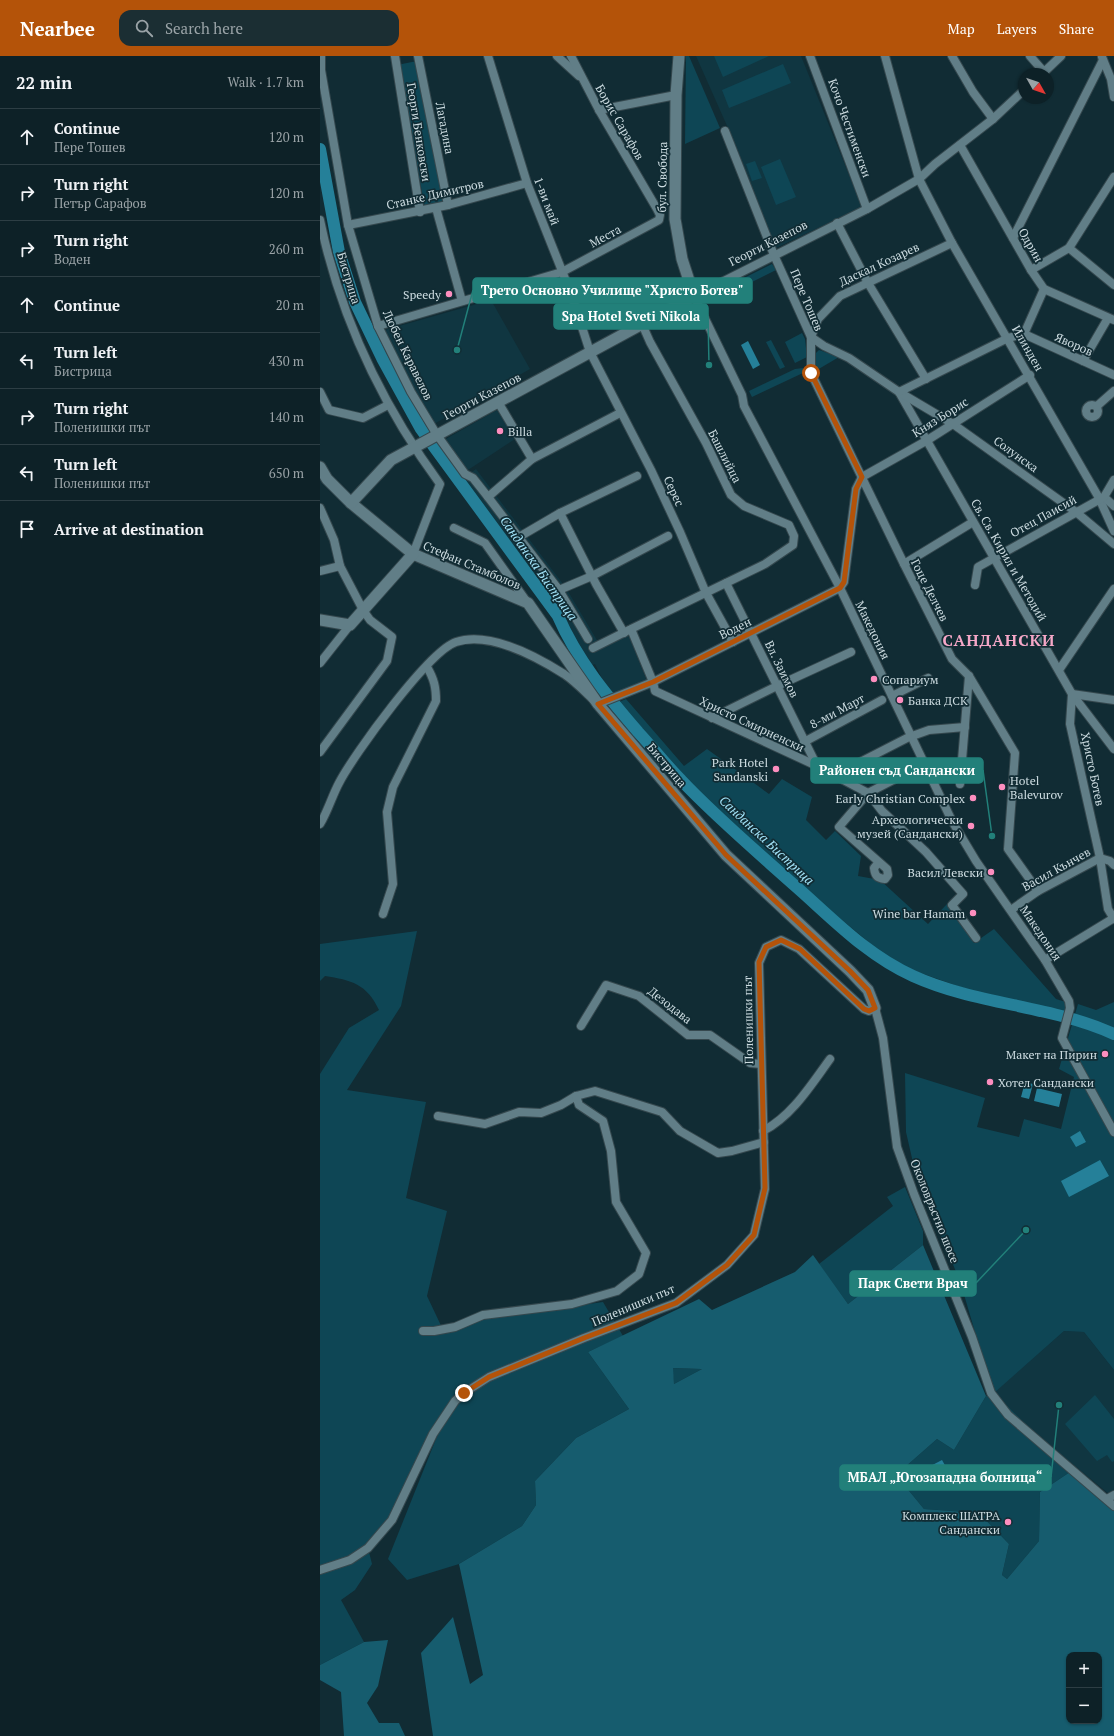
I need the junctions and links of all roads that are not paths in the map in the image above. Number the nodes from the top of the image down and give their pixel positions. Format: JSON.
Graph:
{"nodes":[{"id":1,"x":321,"y":56,"type":"edge"},
{"id":2,"x":395,"y":56,"type":"edge"},
{"id":3,"x":418,"y":56,"type":"edge"},
{"id":4,"x":488,"y":56,"type":"edge"},
{"id":5,"x":557,"y":56,"type":"edge"},
{"id":6,"x":571,"y":56,"type":"edge"},
{"id":7,"x":679,"y":56,"type":"edge"},
{"id":8,"x":810,"y":56,"type":"edge"},
{"id":9,"x":885,"y":56,"type":"edge"},
{"id":10,"x":952,"y":56,"type":"edge"},
{"id":11,"x":1030,"y":56,"type":"edge"},
{"id":12,"x":1061,"y":56,"type":"edge"},
{"id":13,"x":1102,"y":58,"type":"edge"},
{"id":14,"x":1039,"y":68,"type":"edge"},
{"id":15,"x":1048,"y":68,"type":"edge"},
{"id":16,"x":582,"y":79,"type":"junction"},
{"id":17,"x":676,"y":95,"type":"junction"},
{"id":18,"x":1018,"y":96,"type":"edge"},
{"id":19,"x":1114,"y":97,"type":"edge"},
{"id":20,"x":599,"y":110,"type":"junction"},
{"id":21,"x":993,"y":119,"type":"junction"},
{"id":22,"x":725,"y":131,"type":"dead end"},
{"id":23,"x":960,"y":145,"type":"junction"},
{"id":24,"x":1114,"y":177,"type":"edge"},
{"id":25,"x":919,"y":179,"type":"junction"},
{"id":26,"x":527,"y":183,"type":"junction"},
{"id":27,"x":448,"y":206,"type":"junction"},
{"id":28,"x":436,"y":208,"type":"junction"},
{"id":29,"x":867,"y":208,"type":"junction"},
{"id":30,"x":420,"y":212,"type":"junction"},
{"id":31,"x":320,"y":220,"type":"edge"},
{"id":32,"x":659,"y":220,"type":"joint"},
{"id":33,"x":837,"y":223,"type":"junction"},
{"id":34,"x":348,"y":225,"type":"junction"},
{"id":35,"x":321,"y":235,"type":"edge"},
{"id":36,"x":1013,"y":238,"type":"junction"},
{"id":37,"x":952,"y":243,"type":"junction"},
{"id":38,"x":1069,"y":248,"type":"junction"},
{"id":39,"x":774,"y":255,"type":"junction"},
{"id":40,"x":1031,"y":270,"type":"junction"},
{"id":41,"x":562,"y":272,"type":"junction"},
{"id":42,"x":868,"y":283,"type":"junction"},
{"id":43,"x":1114,"y":285,"type":"edge"},
{"id":44,"x":1044,"y":289,"type":"junction"},
{"id":45,"x":694,"y":296,"type":"junction"},
{"id":46,"x":462,"y":301,"type":"junction"},
{"id":47,"x":1111,"y":319,"type":"edge"},
{"id":48,"x":642,"y":324,"type":"junction"},
{"id":49,"x":378,"y":326,"type":"junction"},
{"id":50,"x":1024,"y":334,"type":"junction"},
{"id":51,"x":811,"y":337,"type":"junction"},
{"id":52,"x":1008,"y":338,"type":"junction"},
{"id":53,"x":590,"y":352,"type":"junction"},
{"id":54,"x":1083,"y":361,"type":"junction"},
{"id":55,"x":1030,"y":375,"type":"junction"},
{"id":56,"x":1114,"y":375,"type":"edge"},
{"id":57,"x":926,"y":379,"type":"junction"},
{"id":58,"x":1114,"y":391,"type":"edge"},
{"id":59,"x":320,"y":392,"type":"edge"},
{"id":60,"x":899,"y":392,"type":"junction"},
{"id":61,"x":498,"y":402,"type":"junction"},
{"id":62,"x":388,"y":405,"type":"junction"},
{"id":63,"x":1097,"y":406,"type":"dead end"},
{"id":64,"x":620,"y":412,"type":"junction"},
{"id":65,"x":953,"y":424,"type":"junction"},
{"id":66,"x":437,"y":435,"type":"junction"},
{"id":67,"x":926,"y":441,"type":"junction"},
{"id":68,"x":416,"y":446,"type":"junction"},
{"id":69,"x":532,"y":459,"type":"junction"},
{"id":70,"x":320,"y":467,"type":"edge"},
{"id":71,"x":637,"y":476,"type":"dead end"},
{"id":72,"x":862,"y":477,"type":"junction"},
{"id":73,"x":1114,"y":480,"type":"edge"},
{"id":74,"x":488,"y":497,"type":"junction"},
{"id":75,"x":1101,"y":497,"type":"junction"},
{"id":76,"x":351,"y":503,"type":"junction"},
{"id":77,"x":1114,"y":506,"type":"edge"},
{"id":78,"x":320,"y":508,"type":"edge"},
{"id":79,"x":1076,"y":512,"type":"junction"},
{"id":80,"x":560,"y":513,"type":"junction"},
{"id":81,"x":323,"y":518,"type":"edge"},
{"id":82,"x":973,"y":522,"type":"junction"},
{"id":83,"x":454,"y":528,"type":"dead end"},
{"id":84,"x":1114,"y":531,"type":"edge"},
{"id":85,"x":668,"y":536,"type":"dead end"},
{"id":86,"x":519,"y":537,"type":"junction"},
{"id":87,"x":1114,"y":544,"type":"edge"},
{"id":88,"x":413,"y":554,"type":"junction"},
{"id":89,"x":994,"y":557,"type":"junction"},
{"id":90,"x":904,"y":564,"type":"junction"},
{"id":91,"x":340,"y":566,"type":"junction"},
{"id":92,"x":320,"y":571,"type":"edge"},
{"id":93,"x":592,"y":576,"type":"junction"},
{"id":94,"x":726,"y":583,"type":"junction"},
{"id":95,"x":975,"y":585,"type":"dead end"},
{"id":96,"x":840,"y":588,"type":"junction"},
{"id":97,"x":1114,"y":589,"type":"edge"},
{"id":98,"x":559,"y":590,"type":"junction"},
{"id":99,"x":706,"y":593,"type":"junction"},
{"id":100,"x":528,"y":603,"type":"junction"},
{"id":101,"x":363,"y":610,"type":"junction"},
{"id":102,"x":320,"y":620,"type":"edge"},
{"id":103,"x":350,"y":625,"type":"junction"},
{"id":104,"x":628,"y":631,"type":"junction"},
{"id":105,"x":751,"y":634,"type":"junction"},
{"id":106,"x":588,"y":640,"type":"dead end"},
{"id":107,"x":733,"y":642,"type":"junction"},
{"id":108,"x":593,"y":648,"type":"dead end"},
{"id":109,"x":851,"y":652,"type":"dead end"},
{"id":110,"x":320,"y":663,"type":"edge"},
{"id":111,"x":427,"y":667,"type":"junction"},
{"id":112,"x":1058,"y":670,"type":"junction"},
{"id":113,"x":969,"y":676,"type":"junction"},
{"id":114,"x":928,"y":678,"type":"dead end"},
{"id":115,"x":653,"y":682,"type":"junction"},
{"id":116,"x":777,"y":686,"type":"junction"},
{"id":117,"x":1072,"y":694,"type":"junction"},
{"id":118,"x":892,"y":696,"type":"junction"},
{"id":119,"x":882,"y":700,"type":"dead end"},
{"id":120,"x":1114,"y":700,"type":"edge"},
{"id":121,"x":601,"y":703,"type":"junction"},
{"id":122,"x":712,"y":718,"type":"junction"},
{"id":123,"x":965,"y":728,"type":"junction"},
{"id":124,"x":913,"y":736,"type":"junction"},
{"id":125,"x":804,"y":742,"type":"junction"},
{"id":126,"x":1114,"y":749,"type":"edge"},
{"id":127,"x":320,"y":752,"type":"edge"},
{"id":128,"x":924,"y":764,"type":"junction"},
{"id":129,"x":817,"y":766,"type":"junction"},
{"id":130,"x":835,"y":775,"type":"junction"},
{"id":131,"x":960,"y":784,"type":"dead end"},
{"id":132,"x":868,"y":793,"type":"junction"},
{"id":133,"x":322,"y":815,"type":"edge"},
{"id":134,"x":320,"y":824,"type":"edge"},
{"id":135,"x":1100,"y":858,"type":"junction"},
{"id":136,"x":879,"y":862,"type":"dead end"},
{"id":137,"x":1114,"y":865,"type":"edge"},
{"id":138,"x":1038,"y":891,"type":"junction"},
{"id":139,"x":1011,"y":910,"type":"junction"},
{"id":140,"x":384,"y":914,"type":"dead end"},
{"id":141,"x":1114,"y":918,"type":"edge"},
{"id":142,"x":976,"y":938,"type":"dead end"},
{"id":143,"x":1045,"y":960,"type":"junction"},
{"id":144,"x":875,"y":1008,"type":"junction"},
{"id":145,"x":581,"y":1026,"type":"dead end"},
{"id":146,"x":830,"y":1059,"type":"dead end"},
{"id":147,"x":760,"y":1064,"type":"junction"},
{"id":148,"x":576,"y":1096,"type":"junction"},
{"id":149,"x":438,"y":1116,"type":"dead end"},
{"id":150,"x":763,"y":1131,"type":"junction"},
{"id":151,"x":1114,"y":1132,"type":"edge"},
{"id":152,"x":764,"y":1142,"type":"junction"},
{"id":153,"x":423,"y":1331,"type":"dead end"},
{"id":154,"x":1110,"y":1497,"type":"edge"},
{"id":155,"x":1114,"y":1506,"type":"edge"},
{"id":156,"x":320,"y":1570,"type":"edge"}],
"edges":[{"from":1,"to":34,"type":"street","name":"Любен Каравелов"},
{"from":2,"to":30,"type":"street","name":"Георги Бенковски"},
{"from":3,"to":27,"type":"street","name":"Лагадина"},
{"from":4,"to":26,"type":"street","name":"1-ви май"},
{"from":5,"to":16,"type":"street"},
{"from":6,"to":16,"type":"street","name":"Борис Сарафов"},
{"from":7,"to":17,"type":"street","name":"бул. Свобода"},
{"from":8,"to":29,"type":"street","name":"Кочо Честименски"},
{"from":9,"to":25,"type":"street","name":"Илинден"},
{"from":10,"to":21,"type":"street"},
{"from":11,"to":14,"type":"street"},
{"from":12,"to":15,"type":"street"},
{"from":13,"to":19,"type":"street"},
{"from":13,"to":36,"type":"street"},
{"from":16,"to":20,"type":"street","name":"Борис Сарафов"},
{"from":17,"to":20,"type":"street"},
{"from":17,"to":45,"type":"street","name":"бул. Свобода"},
{"from":18,"to":21,"type":"street","name":"Георги Казепов"},
{"from":20,"to":32,"type":"street","name":"Борис Сарафов"},
{"from":21,"to":23,"type":"street","name":"Георги Казепов"},
{"from":22,"to":39,"type":"street","name":"Пере Тошев"},
{"from":23,"to":25,"type":"street","name":"Георги Казепов"},
{"from":23,"to":36,"type":"street","name":"Одрин"},
{"from":24,"to":38,"type":"street"},
{"from":25,"to":29,"type":"street","name":"Георги Казепов"},
{"from":25,"to":37,"type":"street","name":"Илинден"},
{"from":26,"to":27,"type":"street","name":"Станке Димитров"},
{"from":26,"to":41,"type":"street","name":"1-ви май"},
{"from":27,"to":28,"type":"street","name":"Станке Димитров"},
{"from":28,"to":30,"type":"street","name":"Станке Димитров"},
{"from":28,"to":46,"type":"street"},
{"from":29,"to":33,"type":"street","name":"Георги Казепов"},
{"from":30,"to":34,"type":"street","name":"Станке Димитров"},
{"from":31,"to":35,"type":"street","name":"Бистрица"},
{"from":32,"to":41,"type":"street","name":"Места"},
{"from":33,"to":39,"type":"street","name":"Георги Казепов"},
{"from":33,"to":42,"type":"street"},
{"from":34,"to":49,"type":"street","name":"Любен Каравелов"},
{"from":35,"to":62,"type":"street","name":"Бистрица"},
{"from":36,"to":40,"type":"street","name":"Одрин"},
{"from":37,"to":42,"type":"street","name":"Даскал Козарев"},
{"from":37,"to":52,"type":"street","name":"Илинден"},
{"from":38,"to":40,"type":"street"},
{"from":38,"to":43,"type":"street"},
{"from":39,"to":45,"type":"street","name":"Георги Казепов"},
{"from":39,"to":51,"type":"street","name":"Пере Тошев"},
{"from":40,"to":44,"type":"street","name":"Одрин"},
{"from":41,"to":46,"type":"street","name":"Места"},
{"from":41,"to":53,"type":"street","name":"1-ви май"},
{"from":42,"to":51,"type":"street","name":"Даскал Козарев"},
{"from":42,"to":57,"type":"street"},
{"from":44,"to":47,"type":"street"},
{"from":44,"to":50,"type":"street"},
{"from":45,"to":48,"type":"street","name":"Георги Казепов"},
{"from":45,"to":96,"type":"street","name":"Македония"},
{"from":46,"to":49,"type":"street","name":"Места"},
{"from":47,"to":54,"type":"street"},
{"from":48,"to":53,"type":"street","name":"Георги Казепов"},
{"from":48,"to":94,"type":"street","name":"Башлийца"},
{"from":49,"to":66,"type":"street","name":"Любен Каравелов"},
{"from":50,"to":52,"type":"street"},
{"from":50,"to":54,"type":"street","name":"Яворов"},
{"from":51,"to":60,"type":"street","name":"Солунска"},
{"from":51,"to":72,"type":"street","name":"Пере Тошев"},
{"from":52,"to":55,"type":"street","name":"Илинден"},
{"from":52,"to":57,"type":"street"},
{"from":53,"to":61,"type":"street","name":"Георги Казепов"},
{"from":53,"to":64,"type":"street","name":"Серес"},
{"from":54,"to":56,"type":"street","name":"Яворов"},
{"from":55,"to":65,"type":"street","name":"Княз Борис"},
{"from":55,"to":75,"type":"street","name":"Илинден"},
{"from":57,"to":60,"type":"street"},
{"from":58,"to":63,"type":"street"},
{"from":59,"to":62,"type":"street"},
{"from":60,"to":65,"type":"street","name":"Солунска"},
{"from":60,"to":67,"type":"street","name":"Св. Св. Кирил и Методий"},
{"from":61,"to":66,"type":"street","name":"Георги Казепов"},
{"from":61,"to":69,"type":"street"},
{"from":62,"to":68,"type":"street","name":"Бистрица"},
{"from":64,"to":69,"type":"street"},
{"from":64,"to":99,"type":"street","name":"Серес"},
{"from":65,"to":67,"type":"street","name":"Княз Борис"},
{"from":65,"to":79,"type":"street","name":"Солунска"},
{"from":66,"to":68,"type":"street","name":"Георги Казепов"},
{"from":66,"to":74,"type":"street","name":"Любен Каравелов"},
{"from":67,"to":72,"type":"street","name":"Княз Борис"},
{"from":67,"to":82,"type":"street","name":"Св. Св. Кирил и Методий"},
{"from":68,"to":76,"type":"street","name":"Георги Казепов"},
{"from":68,"to":88,"type":"street","name":"Бистрица"},
{"from":69,"to":74,"type":"street"},
{"from":70,"to":76,"type":"street","name":"Стефан Стамболов"},
{"from":71,"to":80,"type":"street"},
{"from":72,"to":90,"type":"street","name":"Гоце Делчев"},
{"from":72,"to":96,"type":"street"},
{"from":73,"to":75,"type":"street"},
{"from":74,"to":86,"type":"street","name":"Любен Каравелов"},
{"from":75,"to":77,"type":"street"},
{"from":75,"to":79,"type":"street","name":"Отец Паисий"},
{"from":75,"to":84,"type":"street","name":"Илинден"},
{"from":76,"to":88,"type":"street","name":"Стефан Стамболов"},
{"from":78,"to":81,"type":"street"},
{"from":79,"to":87,"type":"street","name":"Солунска"},
{"from":79,"to":89,"type":"street","name":"Отец Паисий"},
{"from":80,"to":86,"type":"street"},
{"from":80,"to":93,"type":"street"},
{"from":81,"to":91,"type":"street"},
{"from":82,"to":89,"type":"street","name":"Св. Св. Кирил и Методий"},
{"from":82,"to":90,"type":"street"},
{"from":83,"to":100,"type":"street","name":"Бистрица"},
{"from":85,"to":93,"type":"street"},
{"from":86,"to":98,"type":"street","name":"Любен Каравелов"},
{"from":88,"to":100,"type":"street","name":"Стефан Стамболов"},
{"from":88,"to":101,"type":"street"},
{"from":89,"to":95,"type":"street","name":"Отец Паисий"},
{"from":89,"to":112,"type":"street","name":"Св. Св. Кирил и Методий"},
{"from":90,"to":113,"type":"street","name":"Гоце Делчев"},
{"from":91,"to":92,"type":"street"},
{"from":91,"to":101,"type":"street"},
{"from":93,"to":98,"type":"street"},
{"from":93,"to":104,"type":"street"},
{"from":94,"to":99,"type":"street"},
{"from":94,"to":105,"type":"street","name":"Вл. Заимов"},
{"from":96,"to":105,"type":"street","name":"Воден"},
{"from":96,"to":118,"type":"street","name":"Македония"},
{"from":97,"to":112,"type":"street"},
{"from":98,"to":106,"type":"street","name":"Любен Каравелов"},
{"from":99,"to":104,"type":"street"},
{"from":99,"to":107,"type":"street","name":"Серес"},
{"from":100,"to":121,"type":"street","name":"Бистрица"},
{"from":101,"to":103,"type":"street"},
{"from":101,"to":127,"type":"street"},
{"from":102,"to":103,"type":"street"},
{"from":103,"to":110,"type":"street"},
{"from":104,"to":108,"type":"street"},
{"from":104,"to":115,"type":"street"},
{"from":105,"to":107,"type":"street","name":"Воден"},
{"from":105,"to":116,"type":"street","name":"Вл. Заимов"},
{"from":107,"to":115,"type":"street","name":"Воден"},
{"from":109,"to":116,"type":"street"},
{"from":111,"to":121,"type":"street"},
{"from":111,"to":133,"type":"street"},
{"from":111,"to":140,"type":"street"},
{"from":112,"to":117,"type":"street","name":"Св. Св. Кирил и Методий"},
{"from":113,"to":123,"type":"street"},
{"from":113,"to":138,"type":"street","name":"Гоце Делчев"},
{"from":114,"to":118,"type":"street"},
{"from":115,"to":121,"type":"street","name":"Воден"},
{"from":115,"to":122,"type":"street","name":"Христо Смирненски"},
{"from":116,"to":122,"type":"street"},
{"from":116,"to":125,"type":"street","name":"Вл. Заимов"},
{"from":117,"to":120,"type":"street"},
{"from":117,"to":126,"type":"street","name":"Св. Св. Кирил и Методий"},
{"from":117,"to":135,"type":"street","name":"Христо Ботев"},
{"from":118,"to":124,"type":"street","name":"Македония"},
{"from":119,"to":125,"type":"street","name":"8-ми Март"},
{"from":121,"to":144,"type":"street","name":"Бистрица"},
{"from":122,"to":129,"type":"street","name":"Христо Смирненски"},
{"from":123,"to":124,"type":"street"},
{"from":123,"to":131,"type":"street"},
{"from":124,"to":128,"type":"street","name":"Македония"},
{"from":124,"to":130,"type":"street"},
{"from":125,"to":129,"type":"street","name":"Вл. Заимов"},
{"from":128,"to":132,"type":"street"},
{"from":128,"to":139,"type":"street","name":"Македония"},
{"from":129,"to":130,"type":"street","name":"Христо Смирненски"},
{"from":130,"to":132,"type":"street","name":"Христо Смирненски"},
{"from":132,"to":136,"type":"street"},
{"from":132,"to":142,"type":"street"},
{"from":133,"to":134,"type":"street"},
{"from":135,"to":137,"type":"street","name":"Васил Кънчев"},
{"from":135,"to":138,"type":"street","name":"Васил Кънчев"},
{"from":135,"to":141,"type":"street","name":"Христо Ботев"},
{"from":138,"to":139,"type":"street","name":"Васил Кънчев"},
{"from":139,"to":143,"type":"street","name":"Македония"},
{"from":141,"to":143,"type":"street"},
{"from":143,"to":151,"type":"street","name":"Македония"},
{"from":144,"to":147,"type":"street","name":"Поленишки път"},
{"from":144,"to":154,"type":"street","name":"Околовръстно шосе"},
{"from":145,"to":147,"type":"street","name":"Дезодава"},
{"from":146,"to":150,"type":"street"},
{"from":147,"to":150,"type":"street","name":"Поленишки път"},
{"from":148,"to":149,"type":"street"},
{"from":148,"to":152,"type":"street"},
{"from":148,"to":153,"type":"street"},
{"from":150,"to":152,"type":"street","name":"Поленишки път"},
{"from":152,"to":156,"type":"street","name":"Поленишки път"},
{"from":154,"to":155,"type":"street","name":"Околовръстно шосе"}]}
